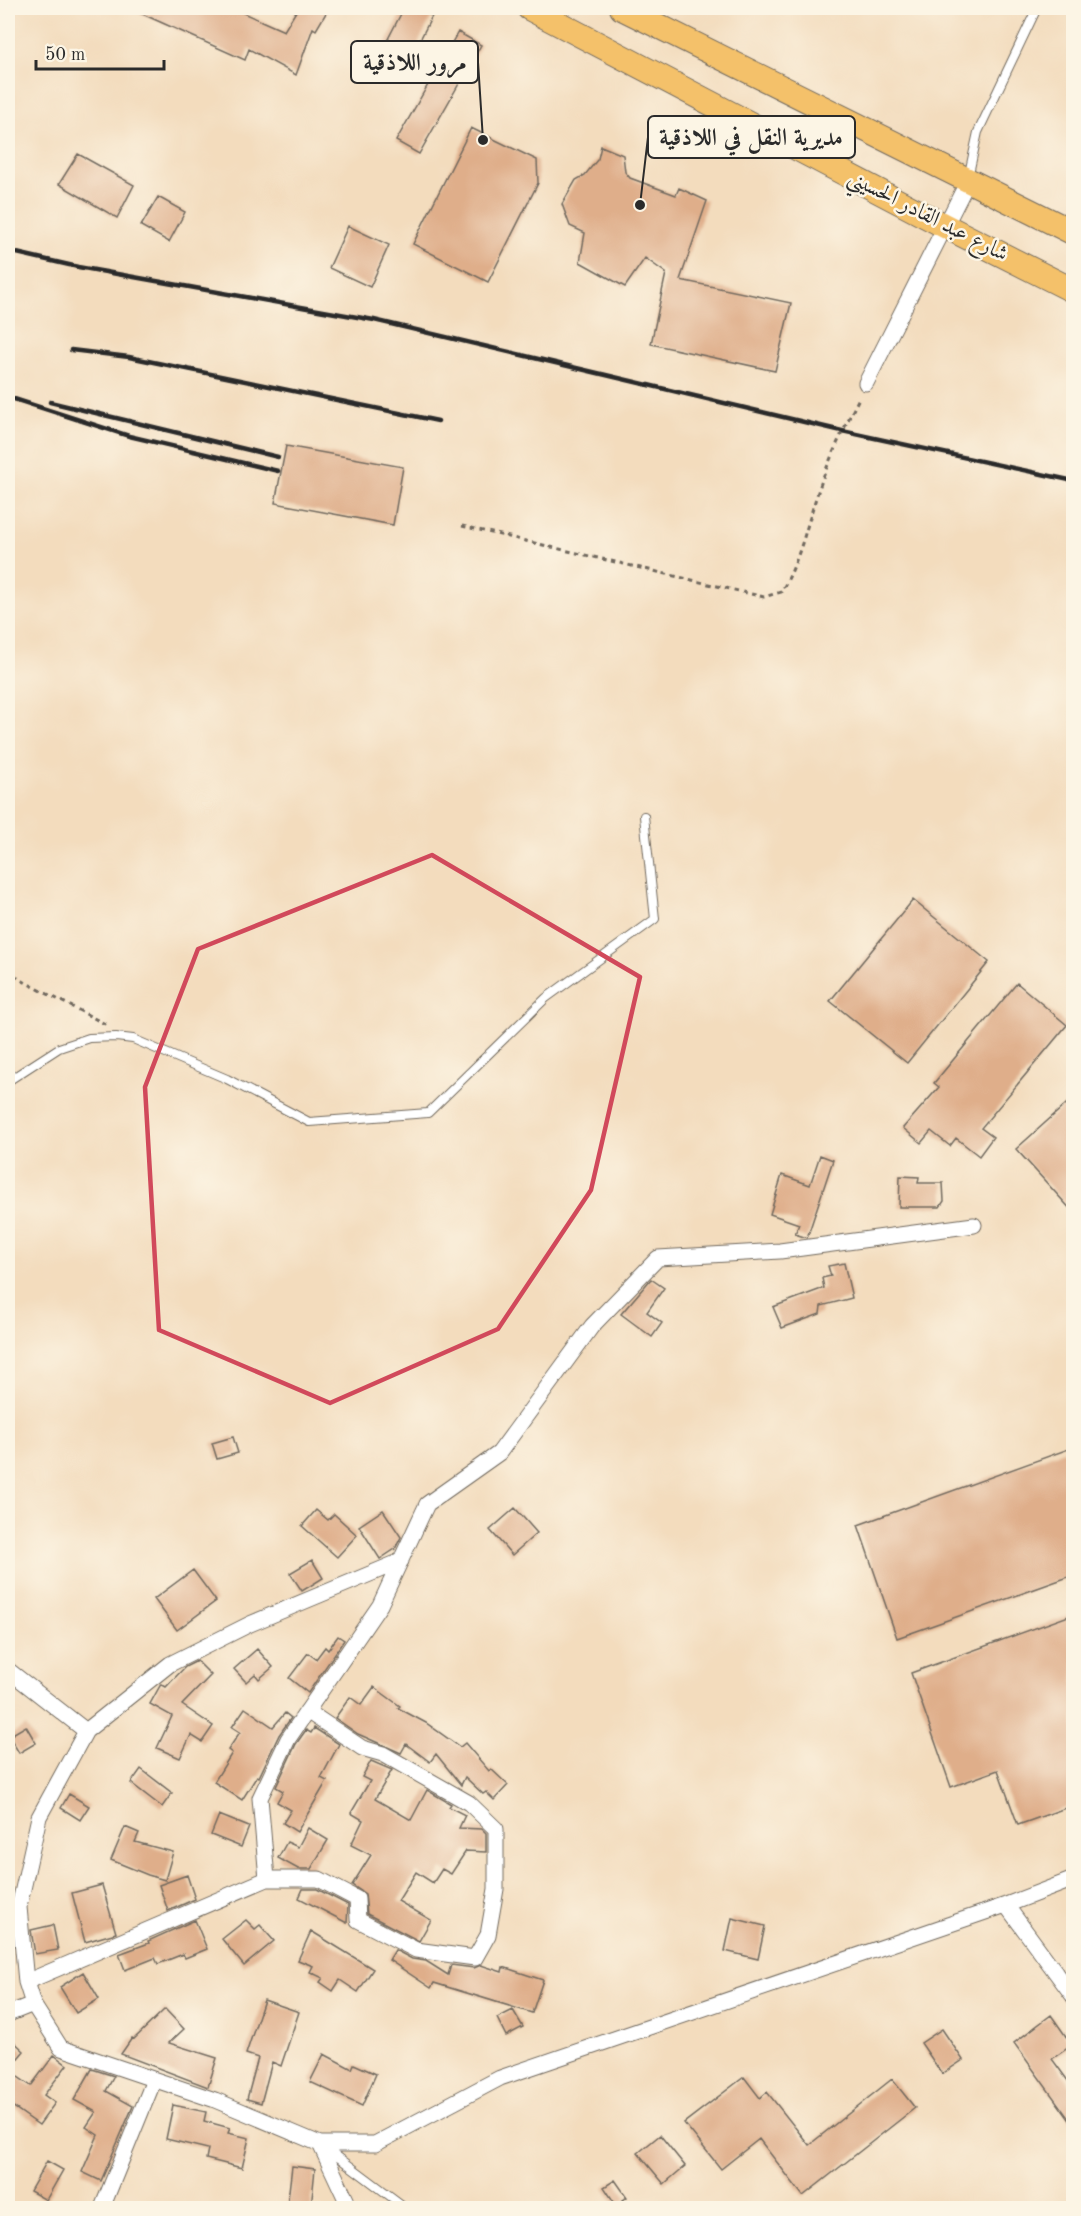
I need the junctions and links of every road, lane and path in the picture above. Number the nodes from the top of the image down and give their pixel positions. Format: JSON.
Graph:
{"nodes":[{"id":1,"x":529,"y":8,"type":"edge"},
{"id":2,"x":622,"y":8,"type":"edge"},
{"id":3,"x":1037,"y":8,"type":"edge"},
{"id":4,"x":968,"y":181,"type":"junction"},
{"id":5,"x":945,"y":226,"type":"junction"},
{"id":6,"x":1074,"y":233,"type":"edge"},
{"id":7,"x":1074,"y":291,"type":"edge"},
{"id":8,"x":866,"y":384,"type":"joint"},
{"id":9,"x":462,"y":526,"type":"dead end"},
{"id":10,"x":644,"y":816,"type":"dead end"},
{"id":11,"x":8,"y":969,"type":"edge"},
{"id":12,"x":133,"y":1039,"type":"junction"},
{"id":13,"x":8,"y":1081,"type":"edge"},
{"id":14,"x":974,"y":1224,"type":"dead end"},
{"id":15,"x":401,"y":1561,"type":"junction"},
{"id":16,"x":8,"y":1670,"type":"edge"},
{"id":17,"x":307,"y":1711,"type":"junction"},
{"id":18,"x":86,"y":1731,"type":"junction"},
{"id":19,"x":267,"y":1879,"type":"junction"},
{"id":20,"x":1074,"y":1880,"type":"edge"},
{"id":21,"x":1006,"y":1905,"type":"junction"},
{"id":22,"x":26,"y":1982,"type":"junction"},
{"id":23,"x":1074,"y":1997,"type":"edge"},
{"id":24,"x":33,"y":2004,"type":"junction"},
{"id":25,"x":8,"y":2014,"type":"edge"},
{"id":26,"x":154,"y":2080,"type":"junction"},
{"id":27,"x":320,"y":2144,"type":"junction"},
{"id":28,"x":102,"y":2208,"type":"edge"},
{"id":29,"x":350,"y":2208,"type":"edge"},
{"id":30,"x":406,"y":2208,"type":"edge"}],
"edges":[{"from":1,"to":5,"type":"main road","name":"شارع عبد القادر الحسيني"},
{"from":2,"to":4,"type":"main road"},
{"from":3,"to":4,"type":"lane"},
{"from":4,"to":5,"type":"street"},
{"from":4,"to":6,"type":"main road"},
{"from":5,"to":7,"type":"main road","name":"شارع عبد القادر الحسيني"},
{"from":5,"to":8,"type":"street"},
{"from":8,"to":9,"type":"path"},
{"from":10,"to":12,"type":"lane"},
{"from":11,"to":12,"type":"path"},
{"from":12,"to":13,"type":"lane"},
{"from":14,"to":15,"type":"street"},
{"from":15,"to":17,"type":"street"},
{"from":15,"to":18,"type":"street"},
{"from":16,"to":18,"type":"street"},
{"from":17,"to":19,"type":"street"},
{"from":17,"to":19,"type":"street"},
{"from":18,"to":22,"type":"street"},
{"from":19,"to":22,"type":"street"},
{"from":20,"to":21,"type":"street"},
{"from":21,"to":23,"type":"street"},
{"from":21,"to":27,"type":"street"},
{"from":22,"to":24,"type":"street"},
{"from":24,"to":25,"type":"street"},
{"from":24,"to":26,"type":"street"},
{"from":26,"to":27,"type":"street"},
{"from":26,"to":28,"type":"street"},
{"from":27,"to":29,"type":"street"},
{"from":27,"to":30,"type":"lane"}]}
